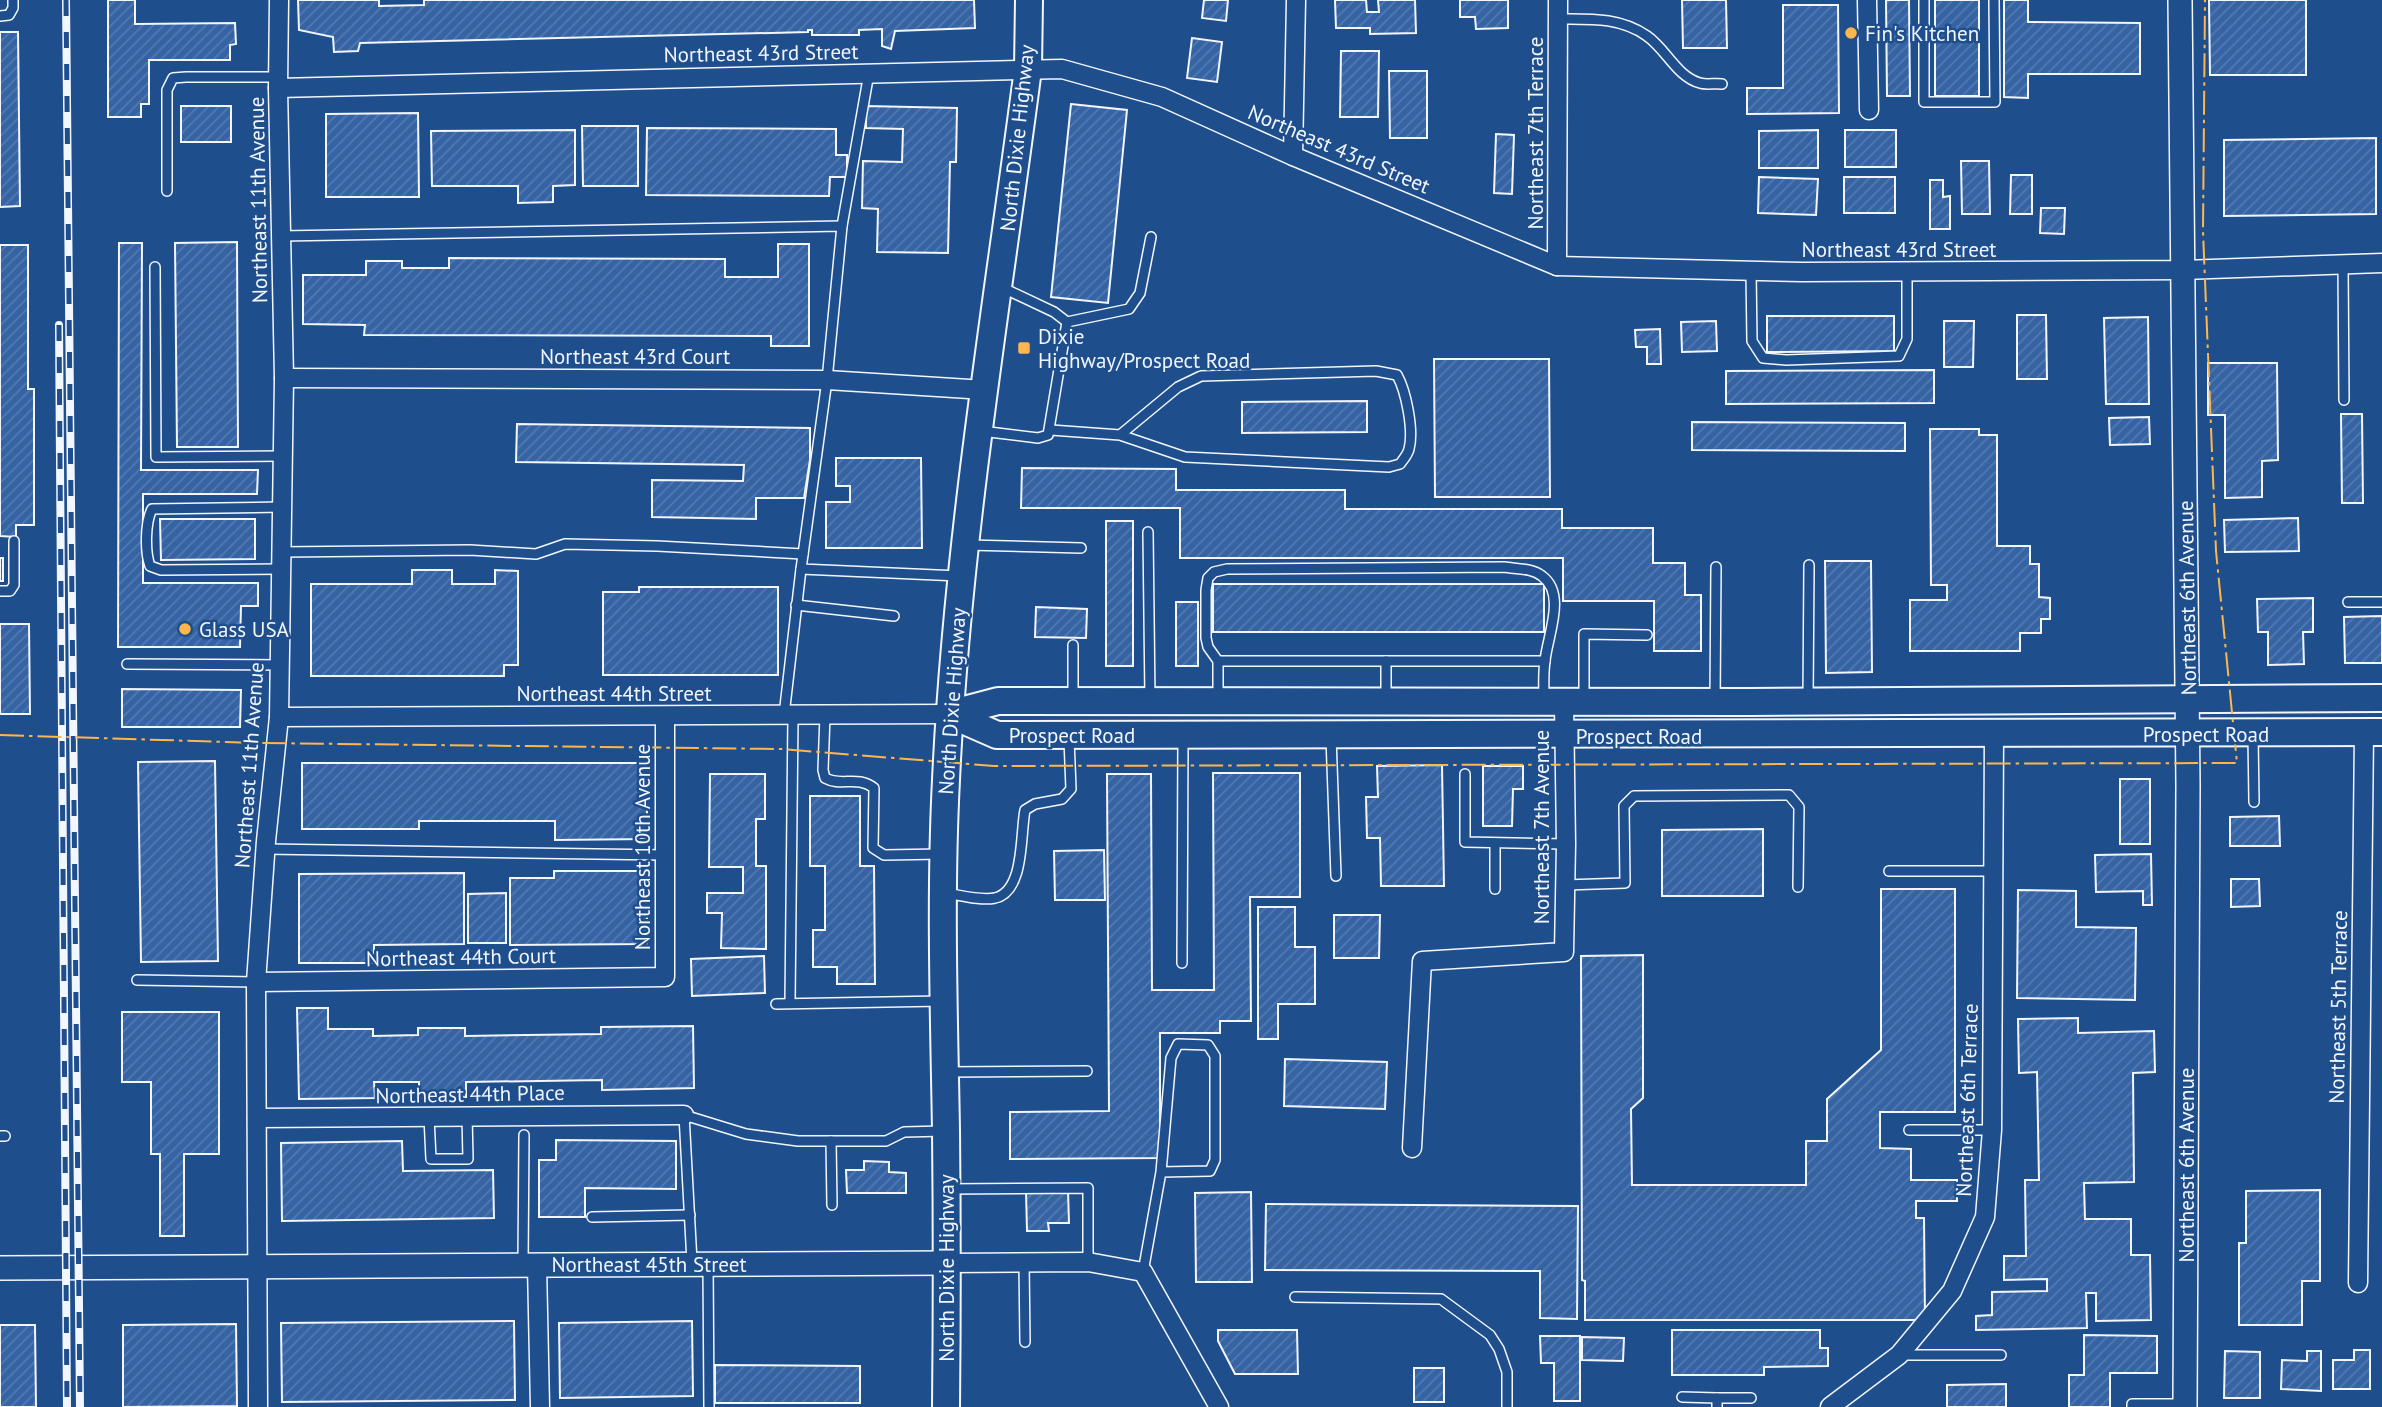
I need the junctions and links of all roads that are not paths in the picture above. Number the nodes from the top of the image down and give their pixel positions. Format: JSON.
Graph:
{"nodes":[{"id":1,"x":13,"y":0,"type":"edge"},
{"id":2,"x":279,"y":0,"type":"edge"},
{"id":3,"x":1029,"y":0,"type":"edge"},
{"id":4,"x":1296,"y":0,"type":"edge"},
{"id":5,"x":1558,"y":0,"type":"edge"},
{"id":6,"x":1867,"y":0,"type":"edge"},
{"id":7,"x":1924,"y":0,"type":"edge"},
{"id":8,"x":1994,"y":0,"type":"edge"},
{"id":9,"x":2180,"y":0,"type":"edge"},
{"id":10,"x":0,"y":16,"type":"edge"},
{"id":11,"x":1558,"y":19,"type":"junction"},
{"id":12,"x":1028,"y":69,"type":"junction"},
{"id":13,"x":869,"y":73,"type":"junction"},
{"id":14,"x":278,"y":83,"type":"junction"},
{"id":15,"x":1722,"y":84,"type":"dead end"},
{"id":16,"x":1869,"y":110,"type":"dead end"},
{"id":17,"x":1293,"y":156,"type":"junction"},
{"id":18,"x":167,"y":191,"type":"dead end"},
{"id":19,"x":842,"y":226,"type":"junction"},
{"id":20,"x":281,"y":236,"type":"junction"},
{"id":21,"x":1151,"y":237,"type":"dead end"},
{"id":22,"x":2382,"y":263,"type":"edge"},
{"id":23,"x":2343,"y":264,"type":"junction"},
{"id":24,"x":1557,"y":266,"type":"junction"},
{"id":25,"x":155,"y":267,"type":"dead end"},
{"id":26,"x":2183,"y":270,"type":"junction"},
{"id":27,"x":1751,"y":271,"type":"junction"},
{"id":28,"x":1907,"y":272,"type":"junction"},
{"id":29,"x":999,"y":286,"type":"junction"},
{"id":30,"x":1067,"y":322,"type":"junction"},
{"id":31,"x":284,"y":378,"type":"junction"},
{"id":32,"x":827,"y":380,"type":"junction"},
{"id":33,"x":985,"y":390,"type":"junction"},
{"id":34,"x":2344,"y":400,"type":"dead end"},
{"id":35,"x":1051,"y":430,"type":"junction"},
{"id":36,"x":980,"y":431,"type":"junction"},
{"id":37,"x":1120,"y":435,"type":"junction"},
{"id":38,"x":283,"y":456,"type":"junction"},
{"id":39,"x":282,"y":507,"type":"junction"},
{"id":40,"x":1148,"y":532,"type":"dead end"},
{"id":41,"x":15,"y":541,"type":"dead end"},
{"id":42,"x":965,"y":545,"type":"junction"},
{"id":43,"x":1081,"y":548,"type":"dead end"},
{"id":44,"x":803,"y":554,"type":"junction"},
{"id":45,"x":281,"y":561,"type":"junction"},
{"id":46,"x":1809,"y":565,"type":"dead end"},
{"id":47,"x":1716,"y":567,"type":"dead end"},
{"id":48,"x":801,"y":569,"type":"junction"},
{"id":49,"x":961,"y":576,"type":"junction"},
{"id":50,"x":0,"y":591,"type":"edge"},
{"id":51,"x":2382,"y":602,"type":"edge"},
{"id":52,"x":2348,"y":603,"type":"dead end"},
{"id":53,"x":796,"y":605,"type":"junction"},
{"id":54,"x":894,"y":616,"type":"dead end"},
{"id":55,"x":1647,"y":635,"type":"dead end"},
{"id":56,"x":1073,"y":645,"type":"dead end"},
{"id":57,"x":1218,"y":661,"type":"junction"},
{"id":58,"x":1386,"y":661,"type":"junction"},
{"id":59,"x":1545,"y":661,"type":"junction"},
{"id":60,"x":127,"y":664,"type":"dead end"},
{"id":61,"x":280,"y":664,"type":"junction"},
{"id":62,"x":2382,"y":698,"type":"edge"},
{"id":63,"x":1073,"y":701,"type":"junction"},
{"id":64,"x":1150,"y":701,"type":"junction"},
{"id":65,"x":2188,"y":701,"type":"junction"},
{"id":66,"x":1218,"y":702,"type":"junction"},
{"id":67,"x":1386,"y":702,"type":"junction"},
{"id":68,"x":1564,"y":702,"type":"junction"},
{"id":69,"x":1715,"y":702,"type":"junction"},
{"id":70,"x":1808,"y":702,"type":"junction"},
{"id":71,"x":949,"y":714,"type":"junction"},
{"id":72,"x":789,"y":715,"type":"junction"},
{"id":73,"x":825,"y":715,"type":"junction"},
{"id":74,"x":665,"y":716,"type":"junction"},
{"id":75,"x":279,"y":717,"type":"junction"},
{"id":76,"x":2373,"y":732,"type":"edge"},
{"id":77,"x":2253,"y":733,"type":"junction"},
{"id":78,"x":2188,"y":734,"type":"junction"},
{"id":79,"x":1068,"y":735,"type":"junction"},
{"id":80,"x":1183,"y":735,"type":"junction"},
{"id":81,"x":1994,"y":735,"type":"junction"},
{"id":82,"x":1331,"y":736,"type":"junction"},
{"id":83,"x":1563,"y":736,"type":"junction"},
{"id":84,"x":1465,"y":775,"type":"dead end"},
{"id":85,"x":2254,"y":802,"type":"dead end"},
{"id":86,"x":1495,"y":843,"type":"junction"},
{"id":87,"x":1566,"y":844,"type":"junction"},
{"id":88,"x":266,"y":849,"type":"junction"},
{"id":89,"x":944,"y":854,"type":"junction"},
{"id":90,"x":665,"y":855,"type":"junction"},
{"id":91,"x":1889,"y":871,"type":"dead end"},
{"id":92,"x":1994,"y":871,"type":"junction"},
{"id":93,"x":1336,"y":876,"type":"dead end"},
{"id":94,"x":1565,"y":885,"type":"junction"},
{"id":95,"x":1798,"y":887,"type":"dead end"},
{"id":96,"x":1495,"y":890,"type":"dead end"},
{"id":97,"x":943,"y":893,"type":"junction"},
{"id":98,"x":1182,"y":963,"type":"dead end"},
{"id":99,"x":665,"y":978,"type":"joint"},
{"id":100,"x":137,"y":980,"type":"dead end"},
{"id":101,"x":256,"y":982,"type":"junction"},
{"id":102,"x":944,"y":1001,"type":"junction"},
{"id":103,"x":790,"y":1003,"type":"junction"},
{"id":104,"x":776,"y":1004,"type":"dead end"},
{"id":105,"x":1087,"y":1071,"type":"dead end"},
{"id":106,"x":945,"y":1072,"type":"junction"},
{"id":107,"x":684,"y":1115,"type":"junction"},
{"id":108,"x":467,"y":1116,"type":"junction"},
{"id":109,"x":429,"y":1117,"type":"junction"},
{"id":110,"x":257,"y":1118,"type":"junction"},
{"id":111,"x":1909,"y":1130,"type":"dead end"},
{"id":112,"x":1992,"y":1130,"type":"junction"},
{"id":113,"x":946,"y":1131,"type":"junction"},
{"id":114,"x":524,"y":1135,"type":"dead end"},
{"id":115,"x":831,"y":1141,"type":"junction"},
{"id":116,"x":1412,"y":1148,"type":"dead end"},
{"id":117,"x":1161,"y":1172,"type":"junction"},
{"id":118,"x":946,"y":1189,"type":"junction"},
{"id":119,"x":832,"y":1205,"type":"dead end"},
{"id":120,"x":690,"y":1216,"type":"junction"},
{"id":121,"x":592,"y":1217,"type":"dead end"},
{"id":122,"x":1024,"y":1262,"type":"junction"},
{"id":123,"x":1088,"y":1262,"type":"junction"},
{"id":124,"x":947,"y":1263,"type":"junction"},
{"id":125,"x":700,"y":1264,"type":"junction"},
{"id":126,"x":530,"y":1265,"type":"junction"},
{"id":127,"x":258,"y":1267,"type":"junction"},
{"id":128,"x":0,"y":1268,"type":"edge"},
{"id":129,"x":1143,"y":1272,"type":"junction"},
{"id":130,"x":2358,"y":1283,"type":"dead end"},
{"id":131,"x":1295,"y":1297,"type":"dead end"},
{"id":132,"x":1025,"y":1342,"type":"dead end"},
{"id":133,"x":1899,"y":1355,"type":"junction"},
{"id":134,"x":2001,"y":1355,"type":"dead end"},
{"id":135,"x":1682,"y":1397,"type":"dead end"},
{"id":136,"x":1751,"y":1398,"type":"dead end"},
{"id":137,"x":1717,"y":1402,"type":"edge"},
{"id":138,"x":2185,"y":1405,"type":"edge"},
{"id":139,"x":258,"y":1407,"type":"edge"},
{"id":140,"x":540,"y":1407,"type":"edge"},
{"id":141,"x":709,"y":1407,"type":"edge"},
{"id":142,"x":946,"y":1407,"type":"edge"},
{"id":143,"x":1219,"y":1407,"type":"edge"},
{"id":144,"x":1507,"y":1407,"type":"edge"},
{"id":145,"x":1830,"y":1407,"type":"edge"},
{"id":146,"x":2132,"y":1407,"type":"edge"}],
"edges":[{"from":1,"to":10,"type":"lane"},
{"from":2,"to":14,"type":"street","name":"Northeast 11th Avenue"},
{"from":3,"to":12,"type":"main road","name":"North Dixie Highway"},
{"from":4,"to":17,"type":"street"},
{"from":5,"to":11,"type":"street","name":"Northeast 7th Terrace"},
{"from":6,"to":16,"type":"street"},
{"from":7,"to":8,"type":"lane"},
{"from":9,"to":26,"type":"street","name":"Northeast 6th Avenue"},
{"from":11,"to":15,"type":"lane"},
{"from":11,"to":24,"type":"street","name":"Northeast 7th Terrace"},
{"from":12,"to":13,"type":"street","name":"Northeast 43rd Street"},
{"from":12,"to":17,"type":"street","name":"Northeast 43rd Street"},
{"from":12,"to":29,"type":"main road","name":"North Dixie Highway"},
{"from":13,"to":14,"type":"street","name":"Northeast 43rd Street"},
{"from":13,"to":19,"type":"lane"},
{"from":14,"to":18,"type":"lane"},
{"from":14,"to":20,"type":"street","name":"Northeast 11th Avenue"},
{"from":17,"to":24,"type":"street","name":"Northeast 43rd Street"},
{"from":19,"to":20,"type":"lane"},
{"from":19,"to":32,"type":"lane"},
{"from":20,"to":31,"type":"street","name":"Northeast 11th Avenue"},
{"from":21,"to":30,"type":"lane"},
{"from":22,"to":23,"type":"street","name":"Northeast 43rd Street"},
{"from":23,"to":26,"type":"street","name":"Northeast 43rd Street"},
{"from":23,"to":34,"type":"lane"},
{"from":24,"to":27,"type":"street","name":"Northeast 43rd Street"},
{"from":25,"to":38,"type":"lane"},
{"from":26,"to":28,"type":"street","name":"Northeast 43rd Street"},
{"from":26,"to":65,"type":"street","name":"Northeast 6th Avenue"},
{"from":27,"to":28,"type":"street","name":"Northeast 43rd Street"},
{"from":27,"to":28,"type":"lane"},
{"from":29,"to":30,"type":"lane"},
{"from":29,"to":33,"type":"main road","name":"North Dixie Highway"},
{"from":30,"to":35,"type":"lane"},
{"from":31,"to":32,"type":"street","name":"Northeast 43rd Court"},
{"from":31,"to":38,"type":"street","name":"Northeast 11th Avenue"},
{"from":32,"to":33,"type":"street","name":"Northeast 43rd Court"},
{"from":32,"to":44,"type":"lane"},
{"from":33,"to":36,"type":"main road","name":"North Dixie Highway"},
{"from":35,"to":36,"type":"lane"},
{"from":35,"to":37,"type":"lane"},
{"from":36,"to":42,"type":"main road","name":"North Dixie Highway"},
{"from":37,"to":37,"type":"lane"},
{"from":38,"to":39,"type":"street","name":"Northeast 11th Avenue"},
{"from":39,"to":45,"type":"street","name":"Northeast 11th Avenue"},
{"from":39,"to":45,"type":"lane"},
{"from":40,"to":64,"type":"lane"},
{"from":41,"to":50,"type":"lane"},
{"from":42,"to":43,"type":"lane"},
{"from":42,"to":49,"type":"main road","name":"North Dixie Highway"},
{"from":44,"to":45,"type":"lane"},
{"from":44,"to":48,"type":"lane"},
{"from":45,"to":61,"type":"street","name":"Northeast 11th Avenue"},
{"from":46,"to":70,"type":"lane"},
{"from":47,"to":69,"type":"lane"},
{"from":48,"to":49,"type":"lane"},
{"from":48,"to":53,"type":"lane"},
{"from":49,"to":71,"type":"main road","name":"North Dixie Highway"},
{"from":51,"to":52,"type":"lane"},
{"from":53,"to":54,"type":"lane"},
{"from":53,"to":72,"type":"lane"},
{"from":55,"to":68,"type":"lane"},
{"from":56,"to":63,"type":"lane"},
{"from":57,"to":58,"type":"lane"},
{"from":57,"to":59,"type":"lane"},
{"from":57,"to":66,"type":"lane"},
{"from":58,"to":59,"type":"lane"},
{"from":58,"to":67,"type":"lane"},
{"from":59,"to":68,"type":"lane"},
{"from":60,"to":61,"type":"lane"},
{"from":61,"to":75,"type":"street","name":"Northeast 11th Avenue"},
{"from":62,"to":65,"type":"main road","name":"Prospect Road"},
{"from":63,"to":64,"type":"main road","name":"Prospect Road"},
{"from":63,"to":71,"type":"main road","name":"Prospect Road"},
{"from":64,"to":66,"type":"main road","name":"Prospect Road"},
{"from":65,"to":70,"type":"main road","name":"Prospect Road"},
{"from":65,"to":78,"type":"street","name":"Northeast 6th Avenue"},
{"from":66,"to":67,"type":"main road","name":"Prospect Road"},
{"from":67,"to":68,"type":"main road","name":"Prospect Road"},
{"from":68,"to":69,"type":"main road","name":"Prospect Road"},
{"from":68,"to":83,"type":"street","name":"Northeast 7th Avenue"},
{"from":69,"to":70,"type":"main road","name":"Prospect Road"},
{"from":71,"to":73,"type":"street","name":"Northeast 44th Street"},
{"from":71,"to":79,"type":"main road","name":"Prospect Road"},
{"from":71,"to":89,"type":"main road","name":"North Dixie Highway"},
{"from":72,"to":73,"type":"street","name":"Northeast 44th Street"},
{"from":72,"to":74,"type":"street","name":"Northeast 44th Street"},
{"from":72,"to":103,"type":"lane"},
{"from":73,"to":89,"type":"lane"},
{"from":74,"to":75,"type":"street","name":"Northeast 44th Street"},
{"from":74,"to":90,"type":"street","name":"Northeast 10th Avenue"},
{"from":75,"to":88,"type":"street","name":"Northeast 11th Avenue"},
{"from":76,"to":77,"type":"main road","name":"Prospect Road"},
{"from":76,"to":130,"type":"street","name":"Northeast 5th Terrace"},
{"from":77,"to":78,"type":"main road","name":"Prospect Road"},
{"from":77,"to":85,"type":"lane"},
{"from":78,"to":81,"type":"main road","name":"Prospect Road"},
{"from":78,"to":138,"type":"street","name":"Northeast 6th Avenue"},
{"from":79,"to":80,"type":"main road","name":"Prospect Road"},
{"from":79,"to":97,"type":"lane"},
{"from":80,"to":82,"type":"main road","name":"Prospect Road"},
{"from":80,"to":98,"type":"lane"},
{"from":81,"to":83,"type":"main road","name":"Prospect Road"},
{"from":81,"to":92,"type":"street","name":"Northeast 6th Terrace"},
{"from":82,"to":83,"type":"main road","name":"Prospect Road"},
{"from":82,"to":93,"type":"lane"},
{"from":83,"to":87,"type":"street","name":"Northeast 7th Avenue"},
{"from":84,"to":86,"type":"lane"},
{"from":86,"to":87,"type":"lane"},
{"from":86,"to":96,"type":"lane"},
{"from":87,"to":94,"type":"street","name":"Northeast 7th Avenue"},
{"from":88,"to":90,"type":"lane"},
{"from":88,"to":101,"type":"street","name":"Northeast 11th Avenue"},
{"from":89,"to":97,"type":"main road","name":"North Dixie Highway"},
{"from":90,"to":99,"type":"street","name":"Northeast 10th Avenue"},
{"from":91,"to":92,"type":"lane"},
{"from":92,"to":112,"type":"street","name":"Northeast 6th Terrace"},
{"from":94,"to":95,"type":"lane"},
{"from":94,"to":116,"type":"street","name":"Northeast 7th Avenue"},
{"from":97,"to":102,"type":"main road","name":"North Dixie Highway"},
{"from":99,"to":101,"type":"street","name":"Northeast 44th Court"},
{"from":100,"to":101,"type":"lane"},
{"from":101,"to":110,"type":"street","name":"Northeast 11th Avenue"},
{"from":102,"to":103,"type":"lane"},
{"from":102,"to":106,"type":"main road","name":"North Dixie Highway"},
{"from":103,"to":104,"type":"lane"},
{"from":105,"to":106,"type":"lane"},
{"from":106,"to":113,"type":"main road","name":"North Dixie Highway"},
{"from":107,"to":108,"type":"street","name":"Northeast 44th Place"},
{"from":107,"to":115,"type":"lane"},
{"from":107,"to":120,"type":"lane"},
{"from":108,"to":109,"type":"street","name":"Northeast 44th Place"},
{"from":108,"to":109,"type":"lane"},
{"from":109,"to":110,"type":"street","name":"Northeast 44th Place"},
{"from":110,"to":127,"type":"street","name":"Northeast 11th Avenue"},
{"from":111,"to":112,"type":"lane"},
{"from":112,"to":133,"type":"street","name":"Northeast 6th Terrace"},
{"from":113,"to":115,"type":"lane"},
{"from":113,"to":118,"type":"main road","name":"North Dixie Highway"},
{"from":114,"to":126,"type":"lane"},
{"from":115,"to":119,"type":"lane"},
{"from":117,"to":117,"type":"lane"},
{"from":117,"to":129,"type":"lane"},
{"from":118,"to":123,"type":"lane"},
{"from":118,"to":124,"type":"main road","name":"North Dixie Highway"},
{"from":120,"to":121,"type":"lane"},
{"from":120,"to":125,"type":"lane"},
{"from":122,"to":123,"type":"street","name":"Northeast 45th Street"},
{"from":122,"to":124,"type":"street","name":"Northeast 45th Street"},
{"from":122,"to":132,"type":"lane"},
{"from":123,"to":129,"type":"street","name":"Northeast 45th Street"},
{"from":124,"to":125,"type":"street","name":"Northeast 45th Street"},
{"from":124,"to":142,"type":"main road","name":"North Dixie Highway"},
{"from":125,"to":126,"type":"street","name":"Northeast 45th Street"},
{"from":125,"to":141,"type":"lane"},
{"from":126,"to":127,"type":"street","name":"Northeast 45th Street"},
{"from":126,"to":140,"type":"street"},
{"from":127,"to":128,"type":"street","name":"Northeast 45th Street"},
{"from":127,"to":139,"type":"street","name":"Northeast 11th Avenue"},
{"from":129,"to":143,"type":"street"},
{"from":131,"to":144,"type":"lane"},
{"from":133,"to":134,"type":"lane"},
{"from":133,"to":145,"type":"street","name":"Northeast 6th Terrace"},
{"from":135,"to":137,"type":"lane"},
{"from":136,"to":137,"type":"lane"},
{"from":138,"to":146,"type":"lane"}]}
